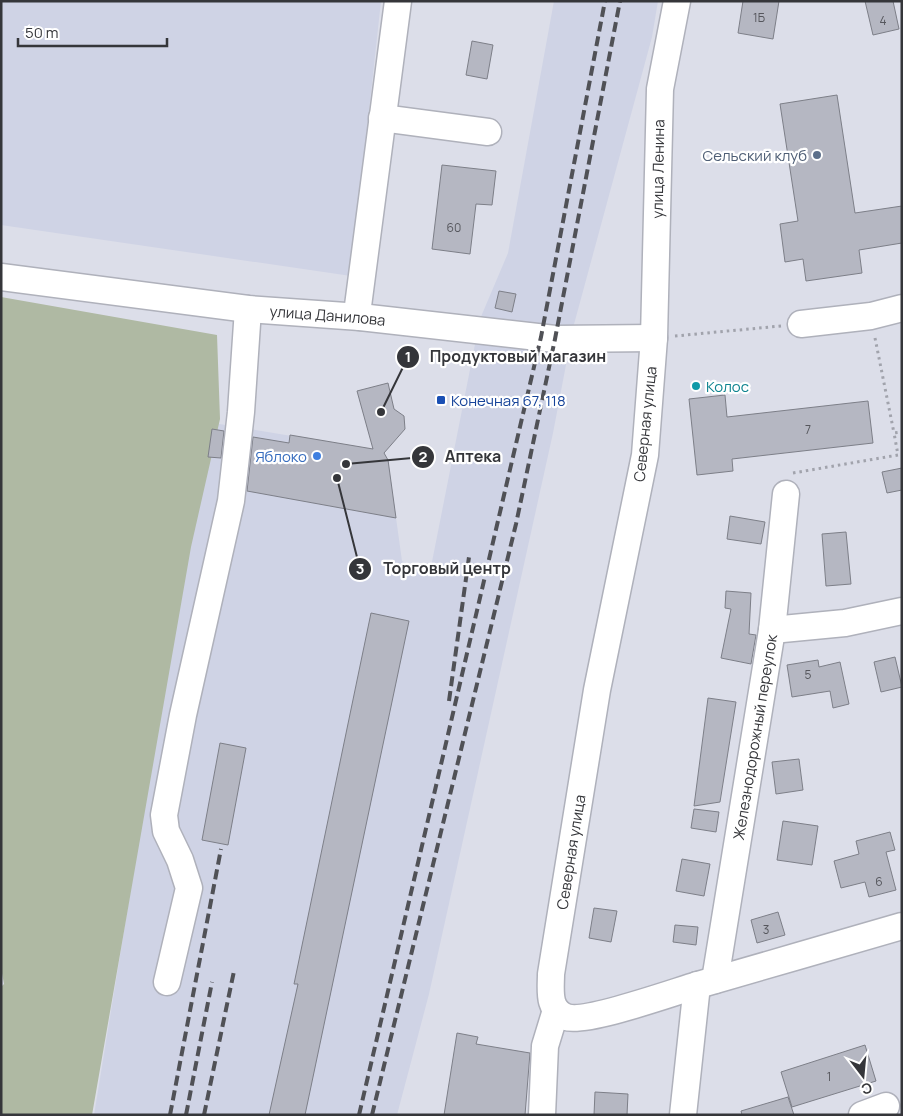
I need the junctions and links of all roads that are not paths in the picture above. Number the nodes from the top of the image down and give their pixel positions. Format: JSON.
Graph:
{"nodes":[{"id":1,"x":398,"y":1,"type":"edge"},
{"id":2,"x":677,"y":1,"type":"edge"},
{"id":3,"x":382,"y":118,"type":"junction"},
{"id":4,"x":488,"y":132,"type":"dead end"},
{"id":5,"x":1,"y":277,"type":"edge"},
{"id":6,"x":902,"y":308,"type":"edge"},
{"id":7,"x":248,"y":309,"type":"junction"},
{"id":8,"x":360,"y":317,"type":"junction"},
{"id":9,"x":801,"y":324,"type":"road end"},
{"id":10,"x":654,"y":338,"type":"junction"},
{"id":11,"x":786,"y":494,"type":"road end"},
{"id":12,"x":902,"y":611,"type":"edge"},
{"id":13,"x":772,"y":630,"type":"junction"},
{"id":14,"x":902,"y":926,"type":"edge"},
{"id":15,"x":167,"y":982,"type":"dead end"},
{"id":16,"x":706,"y":982,"type":"junction"},
{"id":17,"x":556,"y":1010,"type":"junction"},
{"id":18,"x":886,"y":1106,"type":"dead end"},
{"id":19,"x":542,"y":1115,"type":"edge"},
{"id":20,"x":683,"y":1115,"type":"edge"},
{"id":21,"x":862,"y":1115,"type":"edge"}],
"edges":[{"from":1,"to":3,"type":"street"},
{"from":2,"to":10,"type":"street","name":"улица Ленина"},
{"from":3,"to":4,"type":"street"},
{"from":3,"to":8,"type":"street"},
{"from":5,"to":7,"type":"street","name":"улица Данилова"},
{"from":6,"to":9,"type":"street"},
{"from":7,"to":8,"type":"street","name":"улица Данилова"},
{"from":7,"to":15,"type":"street"},
{"from":8,"to":10,"type":"street","name":"улица Данилова"},
{"from":10,"to":17,"type":"street","name":"Северная улица"},
{"from":11,"to":13,"type":"street","name":"Железнодорожный переулок"},
{"from":12,"to":13,"type":"street"},
{"from":13,"to":16,"type":"street","name":"Железнодорожный переулок"},
{"from":14,"to":16,"type":"street"},
{"from":16,"to":17,"type":"street"},
{"from":16,"to":20,"type":"street","name":"Железнодорожный переулок"},
{"from":17,"to":19,"type":"street"},
{"from":18,"to":21,"type":"street"}]}
